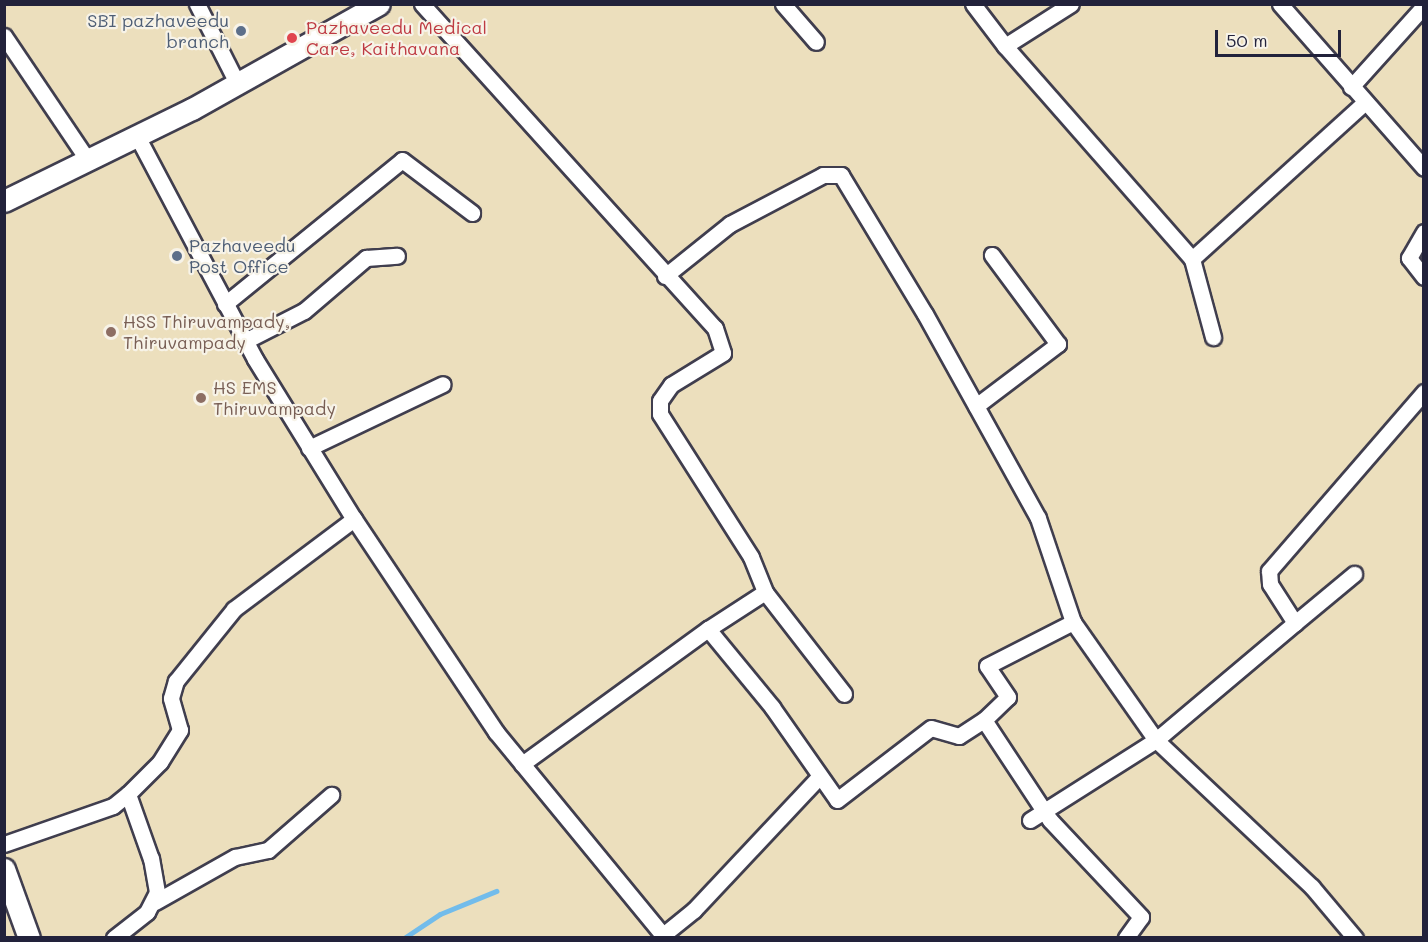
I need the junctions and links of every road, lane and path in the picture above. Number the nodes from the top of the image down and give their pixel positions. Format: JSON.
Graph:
{"nodes":[{"id":1,"x":197,"y":4,"type":"edge"},
{"id":2,"x":380,"y":4,"type":"edge"},
{"id":3,"x":422,"y":4,"type":"edge"},
{"id":4,"x":783,"y":4,"type":"edge"},
{"id":5,"x":973,"y":4,"type":"edge"},
{"id":6,"x":1071,"y":4,"type":"edge"},
{"id":7,"x":1280,"y":4,"type":"edge"},
{"id":8,"x":1424,"y":6,"type":"edge"},
{"id":9,"x":4,"y":36,"type":"edge"},
{"id":10,"x":816,"y":42,"type":"dead end"},
{"id":11,"x":1005,"y":45,"type":"junction"},
{"id":12,"x":237,"y":83,"type":"junction"},
{"id":13,"x":1351,"y":87,"type":"junction"},
{"id":14,"x":1365,"y":102,"type":"junction"},
{"id":15,"x":136,"y":136,"type":"junction"},
{"id":16,"x":87,"y":159,"type":"junction"},
{"id":17,"x":1424,"y":168,"type":"edge"},
{"id":18,"x":4,"y":201,"type":"edge"},
{"id":19,"x":472,"y":213,"type":"dead end"},
{"id":20,"x":1424,"y":232,"type":"edge"},
{"id":21,"x":992,"y":255,"type":"dead end"},
{"id":22,"x":397,"y":256,"type":"dead end"},
{"id":23,"x":1192,"y":259,"type":"junction"},
{"id":24,"x":665,"y":276,"type":"junction"},
{"id":25,"x":1424,"y":277,"type":"edge"},
{"id":26,"x":225,"y":304,"type":"junction"},
{"id":27,"x":1213,"y":337,"type":"dead end"},
{"id":28,"x":245,"y":341,"type":"junction"},
{"id":29,"x":443,"y":384,"type":"dead end"},
{"id":30,"x":1424,"y":392,"type":"edge"},
{"id":31,"x":976,"y":406,"type":"junction"},
{"id":32,"x":309,"y":447,"type":"junction"},
{"id":33,"x":354,"y":519,"type":"junction"},
{"id":34,"x":1354,"y":574,"type":"dead end"},
{"id":35,"x":765,"y":592,"type":"junction"},
{"id":36,"x":1073,"y":622,"type":"junction"},
{"id":37,"x":1295,"y":622,"type":"junction"},
{"id":38,"x":708,"y":629,"type":"junction"},
{"id":39,"x":844,"y":694,"type":"dead end"},
{"id":40,"x":984,"y":720,"type":"junction"},
{"id":41,"x":1156,"y":740,"type":"junction"},
{"id":42,"x":522,"y":764,"type":"junction"},
{"id":43,"x":819,"y":777,"type":"junction"},
{"id":44,"x":128,"y":795,"type":"junction"},
{"id":45,"x":331,"y":795,"type":"dead end"},
{"id":46,"x":1043,"y":811,"type":"junction"},
{"id":47,"x":1030,"y":820,"type":"dead end"},
{"id":48,"x":4,"y":844,"type":"edge"},
{"id":49,"x":4,"y":869,"type":"edge"},
{"id":50,"x":154,"y":902,"type":"junction"},
{"id":51,"x":664,"y":936,"type":"edge"},
{"id":52,"x":29,"y":938,"type":"edge"},
{"id":53,"x":114,"y":938,"type":"edge"},
{"id":54,"x":1126,"y":938,"type":"edge"},
{"id":55,"x":1355,"y":938,"type":"edge"}],
"edges":[{"from":1,"to":12,"type":"street"},
{"from":2,"to":12,"type":"main road"},
{"from":3,"to":24,"type":"street"},
{"from":4,"to":10,"type":"street"},
{"from":5,"to":11,"type":"street"},
{"from":6,"to":11,"type":"street"},
{"from":7,"to":13,"type":"street"},
{"from":8,"to":13,"type":"street"},
{"from":9,"to":16,"type":"street"},
{"from":11,"to":23,"type":"street"},
{"from":12,"to":15,"type":"main road"},
{"from":13,"to":14,"type":"street"},
{"from":14,"to":17,"type":"street"},
{"from":14,"to":23,"type":"street"},
{"from":15,"to":16,"type":"main road"},
{"from":15,"to":26,"type":"street"},
{"from":16,"to":18,"type":"main road"},
{"from":19,"to":26,"type":"street"},
{"from":20,"to":25,"type":"street"},
{"from":21,"to":31,"type":"street"},
{"from":22,"to":28,"type":"street"},
{"from":23,"to":27,"type":"street"},
{"from":24,"to":31,"type":"street"},
{"from":24,"to":35,"type":"street"},
{"from":26,"to":28,"type":"street"},
{"from":28,"to":32,"type":"street"},
{"from":29,"to":32,"type":"street"},
{"from":30,"to":37,"type":"street"},
{"from":31,"to":36,"type":"street"},
{"from":32,"to":33,"type":"street"},
{"from":33,"to":42,"type":"street"},
{"from":33,"to":44,"type":"street"},
{"from":34,"to":37,"type":"street"},
{"from":35,"to":38,"type":"street"},
{"from":35,"to":39,"type":"street"},
{"from":36,"to":40,"type":"street"},
{"from":36,"to":41,"type":"street"},
{"from":37,"to":41,"type":"street"},
{"from":38,"to":42,"type":"street"},
{"from":38,"to":43,"type":"street"},
{"from":40,"to":43,"type":"street"},
{"from":40,"to":46,"type":"street"},
{"from":41,"to":46,"type":"street"},
{"from":41,"to":55,"type":"street"},
{"from":42,"to":51,"type":"street"},
{"from":43,"to":51,"type":"street"},
{"from":44,"to":48,"type":"street"},
{"from":44,"to":50,"type":"street"},
{"from":45,"to":50,"type":"street"},
{"from":46,"to":47,"type":"street"},
{"from":46,"to":54,"type":"street"},
{"from":49,"to":52,"type":"main road"},
{"from":50,"to":53,"type":"street"}]}
